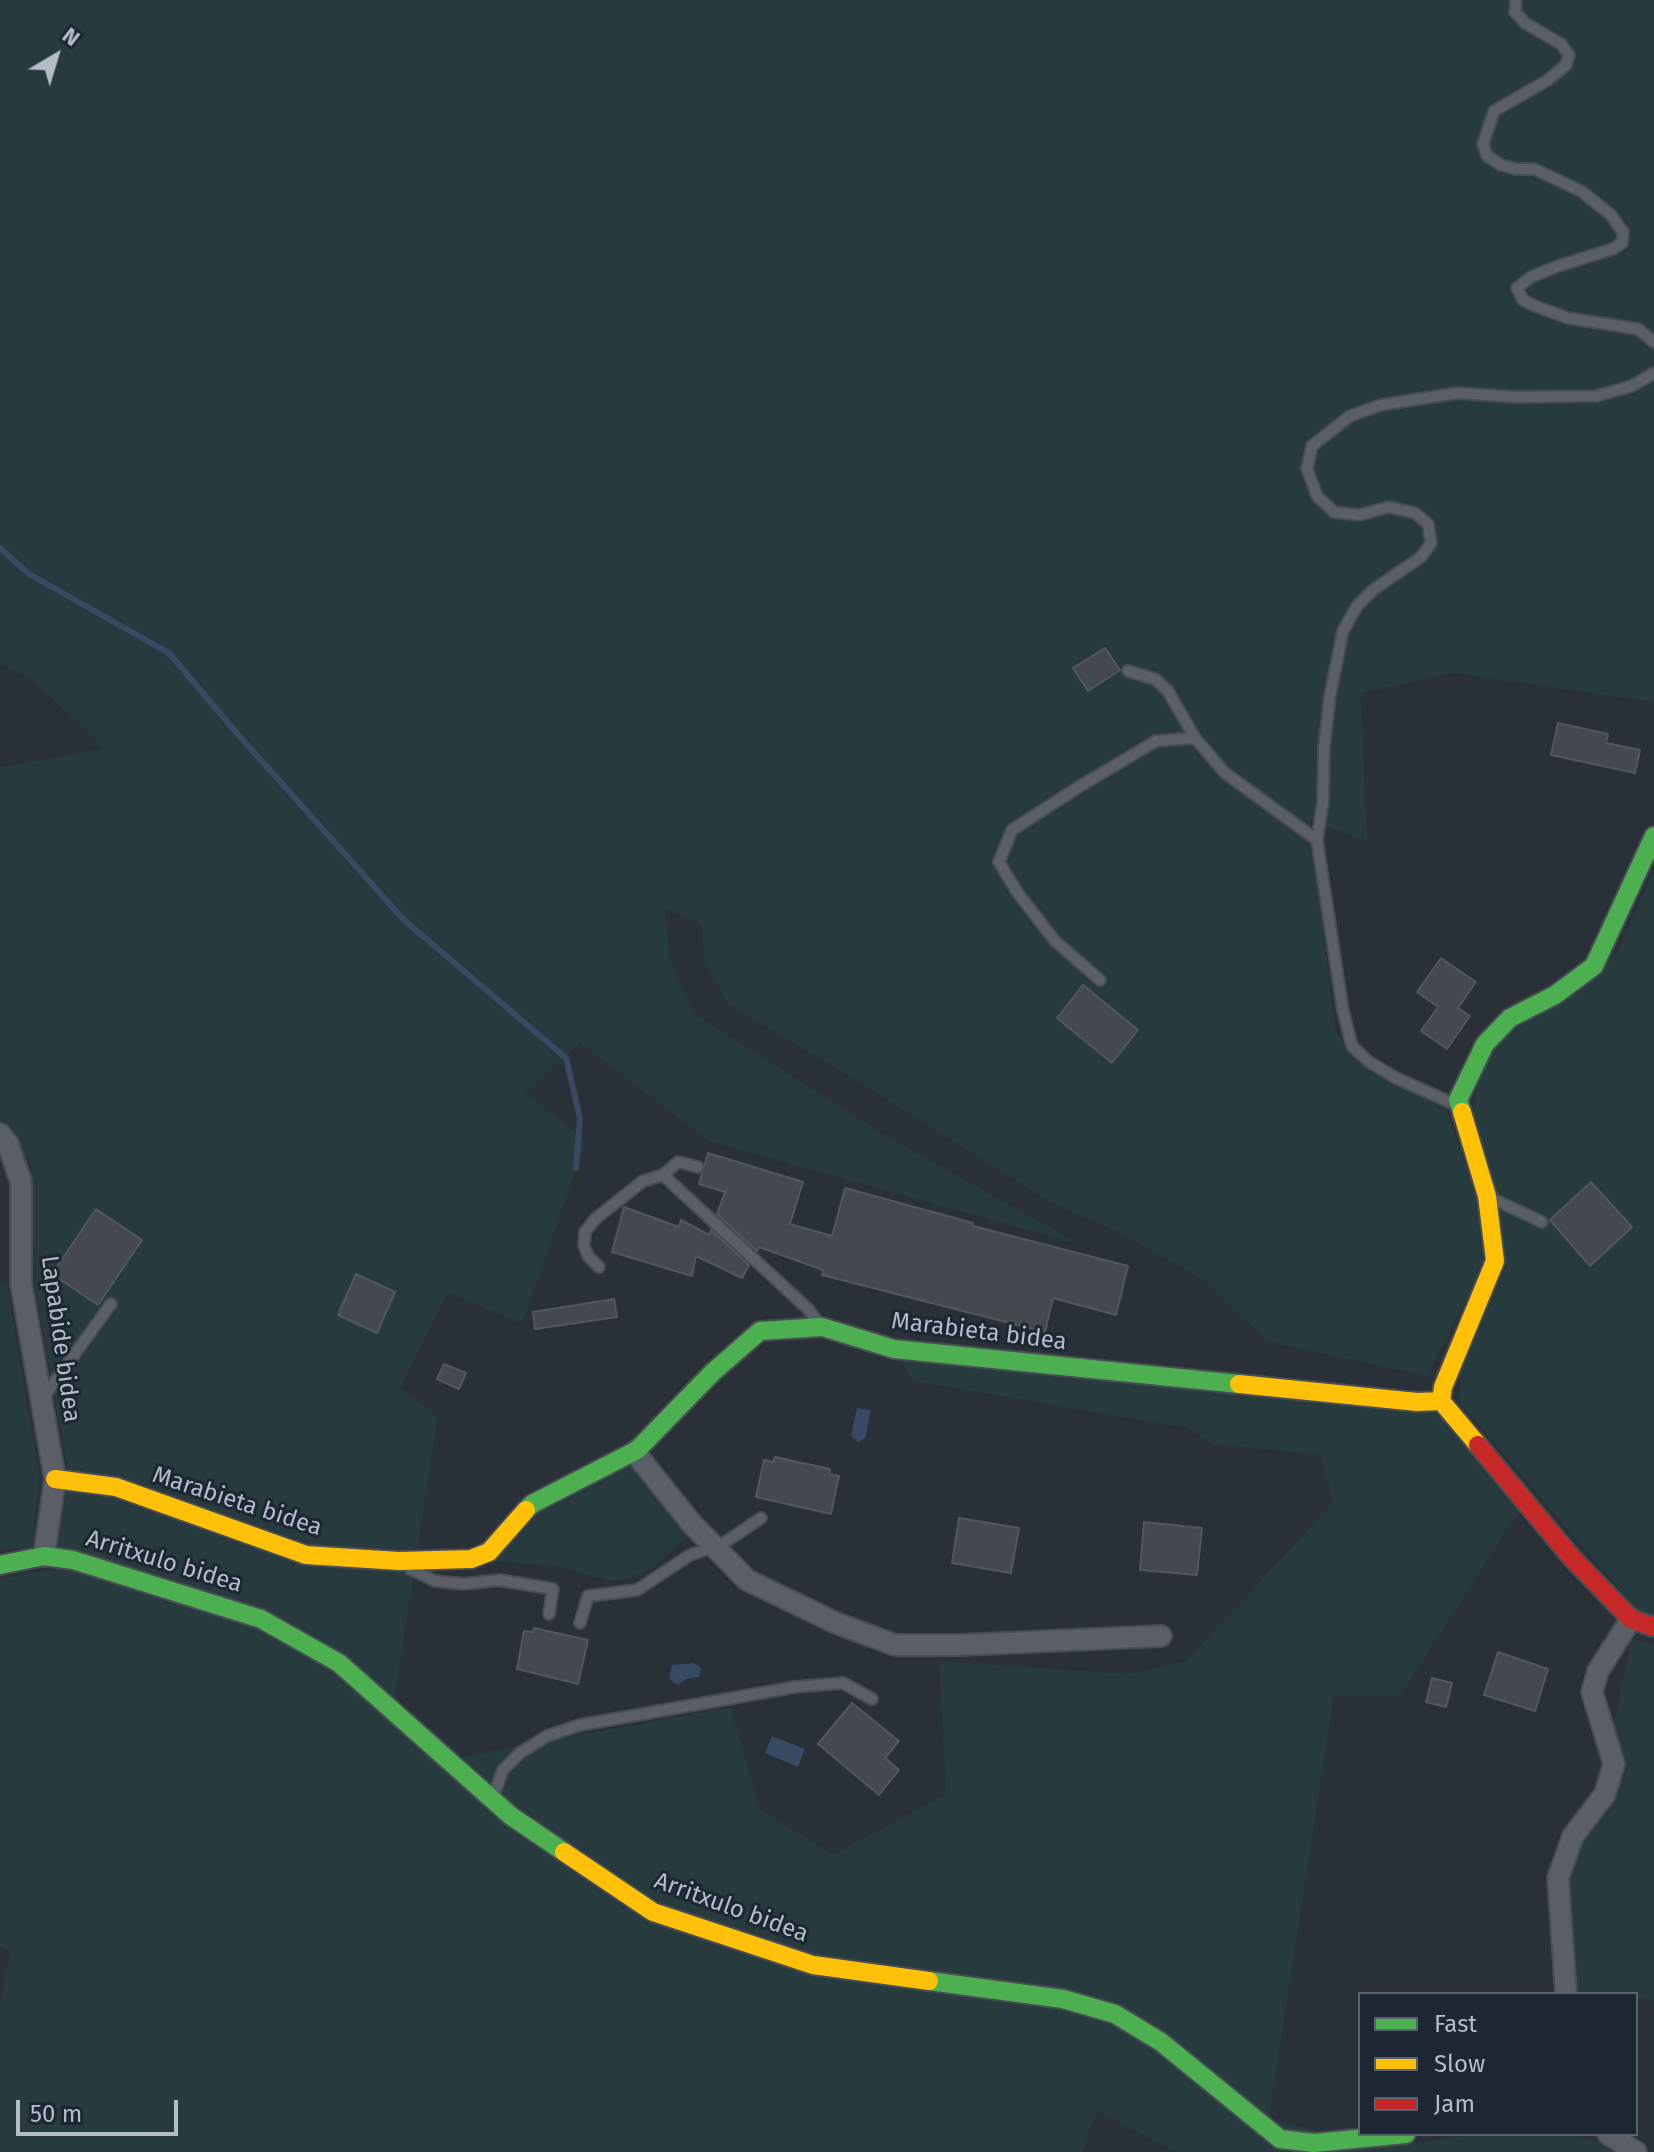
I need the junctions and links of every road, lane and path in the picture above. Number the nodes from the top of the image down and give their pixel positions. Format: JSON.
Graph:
{"nodes":[{"id":1,"x":1516,"y":0,"type":"edge"},
{"id":2,"x":1654,"y":342,"type":"edge"},
{"id":3,"x":1654,"y":373,"type":"edge"},
{"id":4,"x":1128,"y":671,"type":"dead end"},
{"id":5,"x":1195,"y":738,"type":"junction"},
{"id":6,"x":1654,"y":836,"type":"edge"},
{"id":7,"x":1317,"y":840,"type":"junction"},
{"id":8,"x":1100,"y":980,"type":"dead end"},
{"id":9,"x":1460,"y":1106,"type":"junction"},
{"id":10,"x":0,"y":1134,"type":"edge"},
{"id":11,"x":698,"y":1167,"type":"dead end"},
{"id":12,"x":663,"y":1175,"type":"junction"},
{"id":13,"x":1487,"y":1196,"type":"junction"},
{"id":14,"x":1542,"y":1222,"type":"dead end"},
{"id":15,"x":599,"y":1267,"type":"dead end"},
{"id":16,"x":111,"y":1304,"type":"dead end"},
{"id":17,"x":822,"y":1327,"type":"junction"},
{"id":18,"x":42,"y":1399,"type":"junction"},
{"id":19,"x":1441,"y":1401,"type":"junction"},
{"id":20,"x":637,"y":1450,"type":"junction"},
{"id":21,"x":55,"y":1479,"type":"junction"},
{"id":22,"x":761,"y":1518,"type":"dead end"},
{"id":23,"x":712,"y":1547,"type":"junction"},
{"id":24,"x":44,"y":1556,"type":"junction"},
{"id":25,"x":399,"y":1561,"type":"junction"},
{"id":26,"x":0,"y":1565,"type":"edge"},
{"id":27,"x":549,"y":1614,"type":"dead end"},
{"id":28,"x":1631,"y":1619,"type":"junction"},
{"id":29,"x":580,"y":1623,"type":"dead end"},
{"id":30,"x":1654,"y":1627,"type":"edge"},
{"id":31,"x":1161,"y":1636,"type":"dead end"},
{"id":32,"x":872,"y":1699,"type":"dead end"},
{"id":33,"x":492,"y":1799,"type":"junction"},
{"id":34,"x":1566,"y":1992,"type":"edge"},
{"id":35,"x":1391,"y":2136,"type":"edge"},
{"id":36,"x":1611,"y":2136,"type":"edge"},
{"id":37,"x":1311,"y":2147,"type":"edge"},
{"id":38,"x":1636,"y":2152,"type":"edge"}],
"edges":[{"from":1,"to":2,"type":"lane"},
{"from":3,"to":7,"type":"lane"},
{"from":4,"to":5,"type":"lane"},
{"from":5,"to":7,"type":"lane"},
{"from":5,"to":8,"type":"lane"},
{"from":6,"to":9,"type":"street"},
{"from":7,"to":9,"type":"lane"},
{"from":9,"to":13,"type":"street"},
{"from":10,"to":18,"type":"street","name":"Lapabide bidea"},
{"from":11,"to":12,"type":"lane"},
{"from":12,"to":15,"type":"lane"},
{"from":12,"to":17,"type":"lane"},
{"from":13,"to":14,"type":"lane"},
{"from":13,"to":19,"type":"street"},
{"from":16,"to":18,"type":"lane"},
{"from":17,"to":19,"type":"street","name":"Marabieta bidea"},
{"from":17,"to":20,"type":"street","name":"Marabieta bidea"},
{"from":18,"to":21,"type":"street","name":"Lapabide bidea"},
{"from":19,"to":28,"type":"street"},
{"from":20,"to":23,"type":"street"},
{"from":20,"to":25,"type":"street","name":"Marabieta bidea"},
{"from":21,"to":24,"type":"street","name":"Lapabide bidea"},
{"from":21,"to":25,"type":"street","name":"Marabieta bidea"},
{"from":22,"to":23,"type":"lane"},
{"from":23,"to":29,"type":"lane"},
{"from":23,"to":31,"type":"street"},
{"from":24,"to":26,"type":"street","name":"Arritxulo bidea"},
{"from":24,"to":33,"type":"street","name":"Arritxulo bidea"},
{"from":25,"to":27,"type":"lane"},
{"from":28,"to":30,"type":"street"},
{"from":28,"to":34,"type":"street"},
{"from":32,"to":33,"type":"lane"},
{"from":33,"to":37,"type":"street","name":"Arritxulo bidea"},
{"from":35,"to":37,"type":"street","name":"Arritxulo bidea"},
{"from":36,"to":38,"type":"street"}]}
